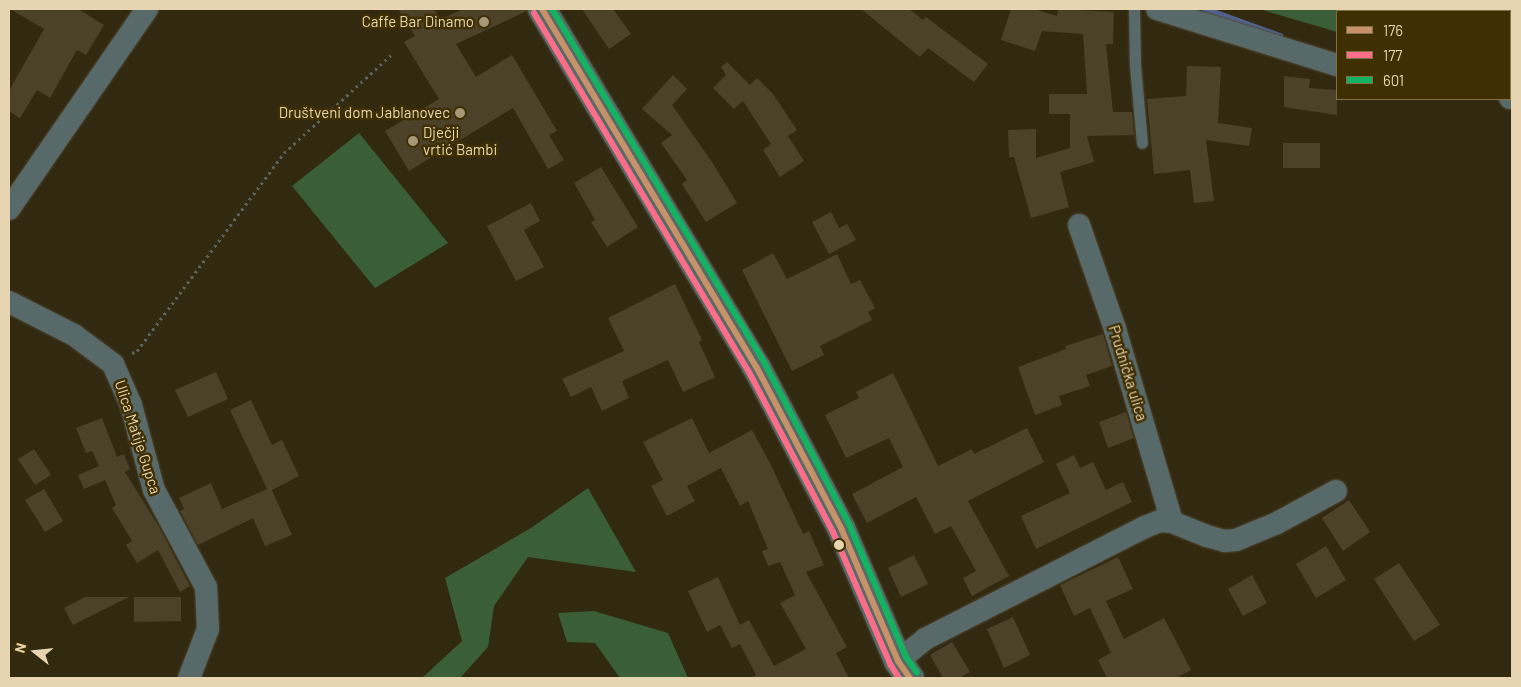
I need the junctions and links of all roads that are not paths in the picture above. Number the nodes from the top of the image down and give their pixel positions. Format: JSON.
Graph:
{"nodes":[{"id":1,"x":146,"y":9,"type":"edge"},
{"id":2,"x":542,"y":9,"type":"edge"},
{"id":3,"x":1134,"y":9,"type":"edge"},
{"id":4,"x":1158,"y":9,"type":"edge"},
{"id":5,"x":1336,"y":65,"type":"edge"},
{"id":6,"x":1142,"y":143,"type":"dead end"},
{"id":7,"x":9,"y":208,"type":"edge"},
{"id":8,"x":1079,"y":225,"type":"dead end"},
{"id":9,"x":9,"y":302,"type":"edge"},
{"id":10,"x":1336,"y":491,"type":"dead end"},
{"id":11,"x":1172,"y":522,"type":"junction"},
{"id":12,"x":904,"y":669,"type":"edge"},
{"id":13,"x":189,"y":678,"type":"edge"}],
"edges":[{"from":1,"to":7,"type":"street"},
{"from":2,"to":12,"type":"main road"},
{"from":3,"to":6,"type":"lane"},
{"from":4,"to":5,"type":"street"},
{"from":8,"to":11,"type":"street","name":"Prudnička ulica"},
{"from":9,"to":13,"type":"street","name":"Ulica Matije Gupca"},
{"from":10,"to":11,"type":"street"},
{"from":11,"to":12,"type":"street"}]}
